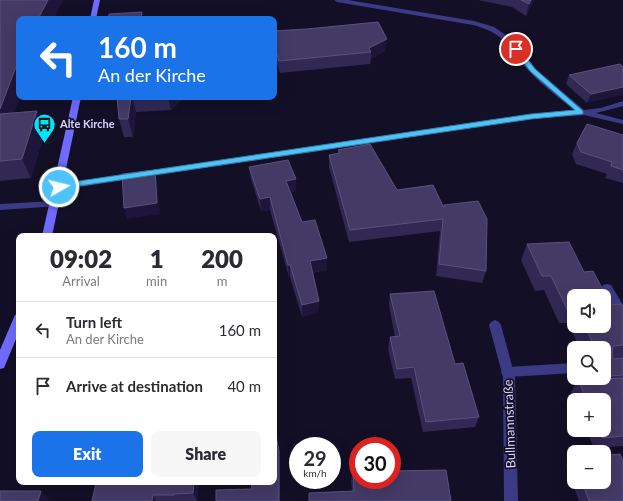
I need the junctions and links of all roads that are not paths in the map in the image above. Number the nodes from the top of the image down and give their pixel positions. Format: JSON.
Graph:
{"nodes":[{"id":1,"x":97,"y":0,"type":"edge"},
{"id":2,"x":337,"y":0,"type":"edge"},
{"id":3,"x":94,"y":16,"type":"edge"},
{"id":4,"x":76,"y":100,"type":"edge"},
{"id":5,"x":623,"y":103,"type":"edge"},
{"id":6,"x":581,"y":112,"type":"junction"},
{"id":7,"x":623,"y":122,"type":"edge"},
{"id":8,"x":59,"y":187,"type":"junction"},
{"id":9,"x":55,"y":204,"type":"junction"},
{"id":10,"x":0,"y":208,"type":"edge"},
{"id":11,"x":48,"y":233,"type":"edge"},
{"id":12,"x":607,"y":288,"type":"dead end"},
{"id":13,"x":623,"y":315,"type":"edge"},
{"id":14,"x":16,"y":325,"type":"edge"},
{"id":15,"x":495,"y":326,"type":"dead end"},
{"id":16,"x":0,"y":364,"type":"edge"},
{"id":17,"x":567,"y":368,"type":"edge"},
{"id":18,"x":507,"y":372,"type":"junction"},
{"id":19,"x":511,"y":501,"type":"edge"}],
"edges":[{"from":1,"to":3,"type":"street"},
{"from":2,"to":6,"type":"street"},
{"from":4,"to":8,"type":"street"},
{"from":5,"to":6,"type":"street"},
{"from":6,"to":7,"type":"street"},
{"from":6,"to":8,"type":"street"},
{"from":8,"to":9,"type":"street"},
{"from":9,"to":10,"type":"street"},
{"from":9,"to":11,"type":"street"},
{"from":12,"to":13,"type":"street"},
{"from":14,"to":16,"type":"street"},
{"from":15,"to":18,"type":"street","name":"Bullmannstraße"},
{"from":17,"to":18,"type":"street"},
{"from":18,"to":19,"type":"street","name":"Bullmannstraße"}]}
